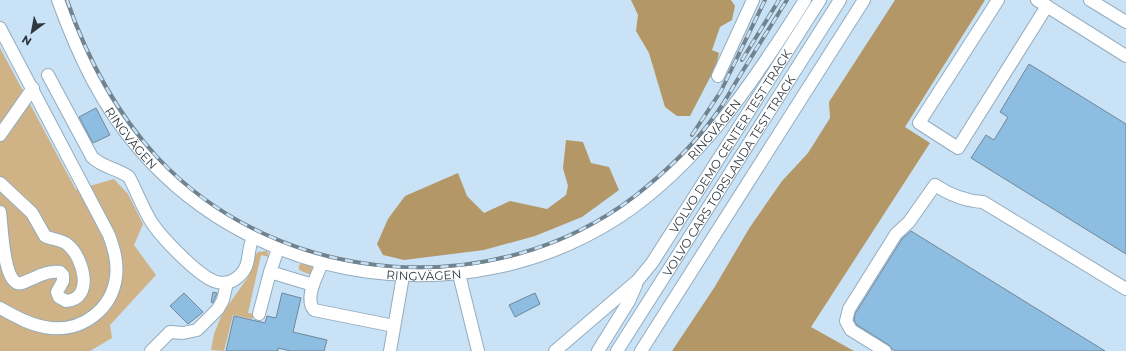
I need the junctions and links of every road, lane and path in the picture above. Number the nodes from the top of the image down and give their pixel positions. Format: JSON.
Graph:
{"nodes":[{"id":1,"x":58,"y":0,"type":"edge"},
{"id":2,"x":753,"y":0,"type":"edge"},
{"id":3,"x":805,"y":0,"type":"edge"},
{"id":4,"x":820,"y":0,"type":"edge"},
{"id":5,"x":840,"y":0,"type":"edge"},
{"id":6,"x":864,"y":0,"type":"edge"},
{"id":7,"x":998,"y":0,"type":"edge"},
{"id":8,"x":1090,"y":0,"type":"edge"},
{"id":9,"x":1042,"y":3,"type":"edge"},
{"id":10,"x":1126,"y":22,"type":"edge"},
{"id":11,"x":0,"y":28,"type":"edge"},
{"id":12,"x":1126,"y":56,"type":"edge"},
{"id":13,"x":48,"y":75,"type":"dead end"},
{"id":14,"x":718,"y":76,"type":"dead end"},
{"id":15,"x":32,"y":88,"type":"junction"},
{"id":16,"x":0,"y":135,"type":"edge"},
{"id":17,"x":0,"y":184,"type":"edge"},
{"id":18,"x":0,"y":212,"type":"edge"},
{"id":19,"x":253,"y":238,"type":"junction"},
{"id":20,"x":278,"y":249,"type":"junction"},
{"id":21,"x":322,"y":263,"type":"junction"},
{"id":22,"x":270,"y":272,"type":"junction"},
{"id":23,"x":459,"y":274,"type":"junction"},
{"id":24,"x":403,"y":276,"type":"junction"},
{"id":25,"x":638,"y":280,"type":"junction"},
{"id":26,"x":227,"y":283,"type":"junction"},
{"id":27,"x":313,"y":285,"type":"junction"},
{"id":28,"x":1126,"y":289,"type":"edge"},
{"id":29,"x":0,"y":308,"type":"edge"},
{"id":30,"x":259,"y":314,"type":"dead end"},
{"id":31,"x":394,"y":326,"type":"junction"},
{"id":32,"x":151,"y":351,"type":"edge"},
{"id":33,"x":390,"y":351,"type":"edge"},
{"id":34,"x":478,"y":351,"type":"edge"},
{"id":35,"x":555,"y":351,"type":"edge"},
{"id":36,"x":598,"y":351,"type":"edge"},
{"id":37,"x":617,"y":351,"type":"edge"},
{"id":38,"x":641,"y":351,"type":"edge"},
{"id":39,"x":886,"y":351,"type":"edge"}],
"edges":[{"from":1,"to":19,"type":"street","name":"RINGVÄGEN"},
{"from":2,"to":14,"type":"street"},
{"from":3,"to":23,"type":"street","name":"RINGVÄGEN"},
{"from":4,"to":25,"type":"street","name":"VOLVO DEMO CENTER TEST TRACK"},
{"from":5,"to":37,"type":"street","name":"VOLVO CARS TORSLANDA TEST TRACK"},
{"from":6,"to":38,"type":"street","name":"VOLVO CARS TORSLANDA TEST TRACK"},
{"from":7,"to":9,"type":"street"},
{"from":8,"to":10,"type":"street"},
{"from":9,"to":12,"type":"street"},
{"from":11,"to":15,"type":"street"},
{"from":13,"to":26,"type":"street"},
{"from":15,"to":16,"type":"street"},
{"from":15,"to":29,"type":"street"},
{"from":17,"to":18,"type":"street"},
{"from":19,"to":20,"type":"street","name":"RINGVÄGEN"},
{"from":19,"to":26,"type":"street"},
{"from":20,"to":21,"type":"street","name":"RINGVÄGEN"},
{"from":20,"to":22,"type":"street"},
{"from":21,"to":24,"type":"street","name":"RINGVÄGEN"},
{"from":21,"to":27,"type":"street"},
{"from":22,"to":27,"type":"street"},
{"from":22,"to":30,"type":"street"},
{"from":23,"to":24,"type":"street","name":"RINGVÄGEN"},
{"from":23,"to":34,"type":"street"},
{"from":24,"to":31,"type":"street"},
{"from":25,"to":35,"type":"street","name":"VOLVO DEMO CENTER TEST TRACK"},
{"from":25,"to":36,"type":"street","name":"VOLVO DEMO CENTER TEST TRACK"},
{"from":26,"to":32,"type":"street"},
{"from":27,"to":31,"type":"street"},
{"from":28,"to":39,"type":"street"},
{"from":31,"to":33,"type":"street"}]}
